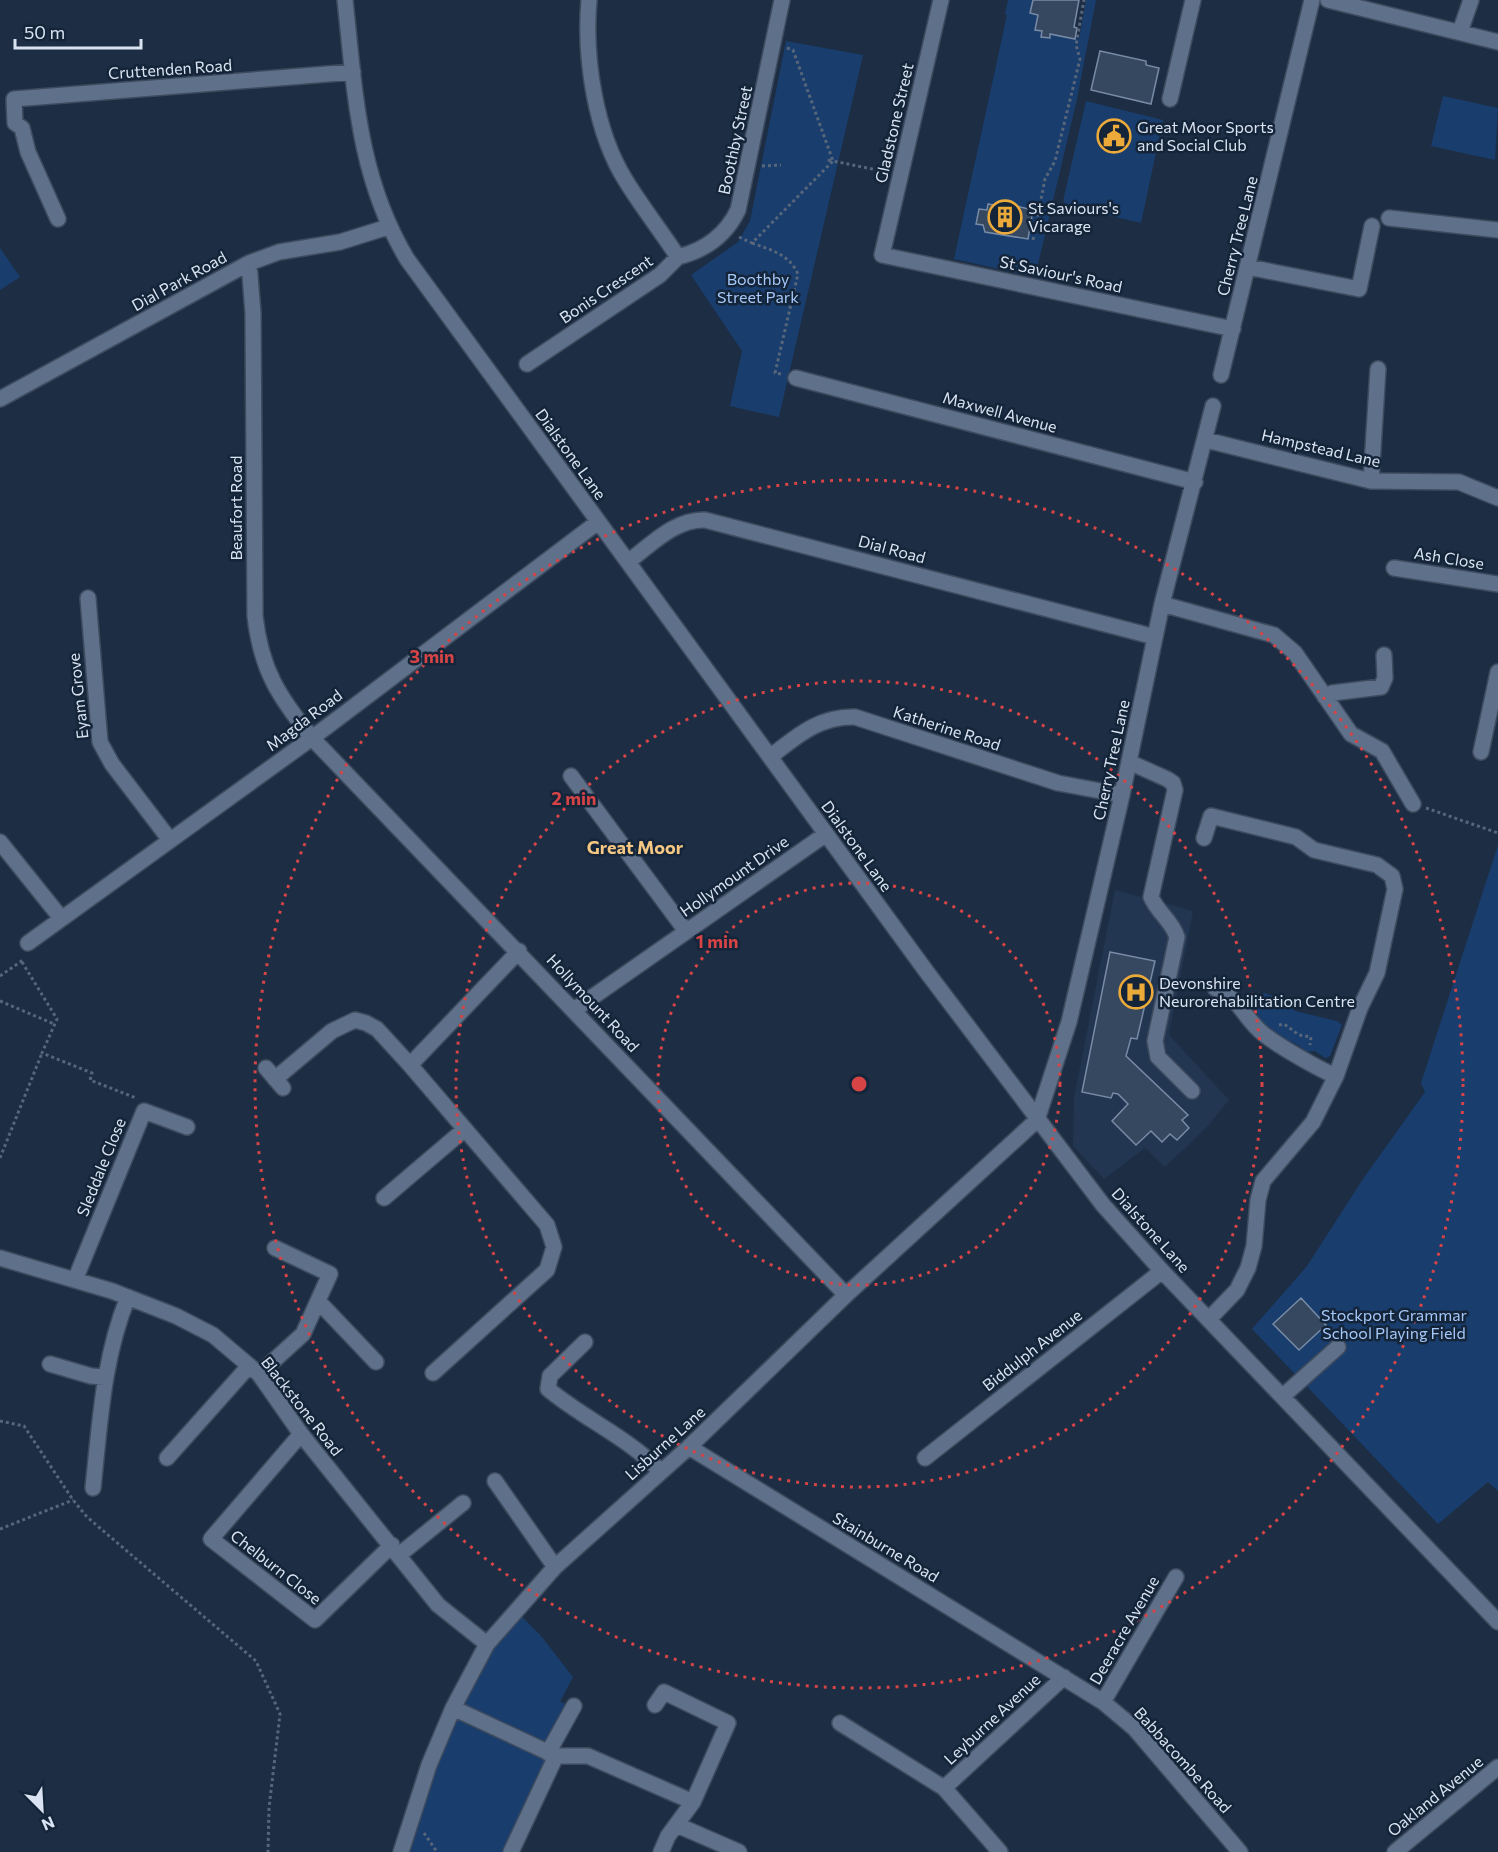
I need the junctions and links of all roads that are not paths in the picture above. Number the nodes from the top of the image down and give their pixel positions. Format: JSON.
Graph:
{"nodes":[{"id":1,"x":345,"y":0,"type":"edge"},
{"id":2,"x":590,"y":0,"type":"edge"},
{"id":3,"x":782,"y":0,"type":"edge"},
{"id":4,"x":941,"y":0,"type":"edge"},
{"id":5,"x":1194,"y":0,"type":"edge"},
{"id":6,"x":1312,"y":0,"type":"edge"},
{"id":7,"x":1328,"y":0,"type":"edge"},
{"id":8,"x":1471,"y":0,"type":"edge"},
{"id":9,"x":1460,"y":32,"type":"junction"},
{"id":10,"x":1498,"y":42,"type":"edge"},
{"id":11,"x":353,"y":72,"type":"junction"},
{"id":12,"x":1170,"y":99,"type":"dead end"},
{"id":13,"x":1389,"y":218,"type":"dead end"},
{"id":14,"x":58,"y":219,"type":"dead end"},
{"id":15,"x":1372,"y":226,"type":"dead end"},
{"id":16,"x":388,"y":227,"type":"junction"},
{"id":17,"x":1498,"y":230,"type":"edge"},
{"id":18,"x":882,"y":255,"type":"joint"},
{"id":19,"x":678,"y":256,"type":"junction"},
{"id":20,"x":249,"y":263,"type":"junction"},
{"id":21,"x":1248,"y":267,"type":"junction"},
{"id":22,"x":1233,"y":329,"type":"junction"},
{"id":23,"x":527,"y":364,"type":"dead end"},
{"id":24,"x":1378,"y":369,"type":"dead end"},
{"id":25,"x":1221,"y":375,"type":"dead end"},
{"id":26,"x":796,"y":378,"type":"road end"},
{"id":27,"x":0,"y":399,"type":"edge"},
{"id":28,"x":1214,"y":406,"type":"dead end"},
{"id":29,"x":1206,"y":440,"type":"junction"},
{"id":30,"x":1371,"y":480,"type":"junction"},
{"id":31,"x":1194,"y":482,"type":"junction"},
{"id":32,"x":1498,"y":498,"type":"edge"},
{"id":33,"x":598,"y":522,"type":"junction"},
{"id":34,"x":629,"y":561,"type":"junction"},
{"id":35,"x":1394,"y":568,"type":"dead end"},
{"id":36,"x":1498,"y":584,"type":"edge"},
{"id":37,"x":88,"y":598,"type":"dead end"},
{"id":38,"x":1162,"y":604,"type":"junction"},
{"id":39,"x":1155,"y":636,"type":"junction"},
{"id":40,"x":1384,"y":655,"type":"dead end"},
{"id":41,"x":1498,"y":672,"type":"edge"},
{"id":42,"x":1325,"y":697,"type":"junction"},
{"id":43,"x":312,"y":738,"type":"junction"},
{"id":44,"x":1481,"y":752,"type":"dead end"},
{"id":45,"x":770,"y":757,"type":"junction"},
{"id":46,"x":1129,"y":762,"type":"junction"},
{"id":47,"x":571,"y":776,"type":"dead end"},
{"id":48,"x":1122,"y":795,"type":"junction"},
{"id":49,"x":1413,"y":804,"type":"road end"},
{"id":50,"x":826,"y":834,"type":"junction"},
{"id":51,"x":1204,"y":838,"type":"dead end"},
{"id":52,"x":171,"y":840,"type":"junction"},
{"id":53,"x":0,"y":842,"type":"edge"},
{"id":54,"x":62,"y":918,"type":"junction"},
{"id":55,"x":686,"y":931,"type":"junction"},
{"id":56,"x":28,"y":943,"type":"road end"},
{"id":57,"x":519,"y":951,"type":"junction"},
{"id":58,"x":1215,"y":987,"type":"dead end"},
{"id":59,"x":574,"y":1010,"type":"junction"},
{"id":60,"x":410,"y":1065,"type":"junction"},
{"id":61,"x":1336,"y":1076,"type":"junction"},
{"id":62,"x":275,"y":1078,"type":"dead end"},
{"id":63,"x":1192,"y":1091,"type":"dead end"},
{"id":64,"x":1037,"y":1120,"type":"junction"},
{"id":65,"x":187,"y":1127,"type":"dead end"},
{"id":66,"x":465,"y":1129,"type":"junction"},
{"id":67,"x":384,"y":1198,"type":"dead end"},
{"id":68,"x":275,"y":1248,"type":"dead end"},
{"id":69,"x":0,"y":1258,"type":"edge"},
{"id":70,"x":1162,"y":1270,"type":"junction"},
{"id":71,"x":75,"y":1280,"type":"junction"},
{"id":72,"x":846,"y":1296,"type":"junction"},
{"id":73,"x":128,"y":1297,"type":"junction"},
{"id":74,"x":318,"y":1301,"type":"junction"},
{"id":75,"x":1209,"y":1318,"type":"junction"},
{"id":76,"x":585,"y":1342,"type":"dead end"},
{"id":77,"x":1338,"y":1347,"type":"dead end"},
{"id":78,"x":376,"y":1362,"type":"dead end"},
{"id":79,"x":51,"y":1364,"type":"dead end"},
{"id":80,"x":254,"y":1370,"type":"junction"},
{"id":81,"x":433,"y":1373,"type":"dead end"},
{"id":82,"x":104,"y":1377,"type":"junction"},
{"id":83,"x":1283,"y":1396,"type":"junction"},
{"id":84,"x":301,"y":1434,"type":"junction"},
{"id":85,"x":688,"y":1448,"type":"junction"},
{"id":86,"x":167,"y":1458,"type":"dead end"},
{"id":87,"x":925,"y":1458,"type":"dead end"},
{"id":88,"x":661,"y":1472,"type":"junction"},
{"id":89,"x":495,"y":1481,"type":"dead end"},
{"id":90,"x":93,"y":1488,"type":"dead end"},
{"id":91,"x":463,"y":1503,"type":"dead end"},
{"id":92,"x":395,"y":1550,"type":"junction"},
{"id":93,"x":555,"y":1567,"type":"junction"},
{"id":94,"x":1176,"y":1577,"type":"dead end"},
{"id":95,"x":1498,"y":1622,"type":"edge"},
{"id":96,"x":487,"y":1644,"type":"junction"},
{"id":97,"x":1064,"y":1677,"type":"junction"},
{"id":98,"x":1103,"y":1701,"type":"junction"},
{"id":99,"x":655,"y":1705,"type":"dead end"},
{"id":100,"x":574,"y":1706,"type":"dead end"},
{"id":101,"x":453,"y":1708,"type":"junction"},
{"id":102,"x":840,"y":1723,"type":"dead end"},
{"id":103,"x":552,"y":1755,"type":"junction"},
{"id":104,"x":1498,"y":1767,"type":"edge"},
{"id":105,"x":944,"y":1788,"type":"junction"},
{"id":106,"x":693,"y":1802,"type":"junction"},
{"id":107,"x":677,"y":1825,"type":"junction"},
{"id":108,"x":402,"y":1852,"type":"edge"},
{"id":109,"x":511,"y":1852,"type":"edge"},
{"id":110,"x":661,"y":1852,"type":"edge"},
{"id":111,"x":739,"y":1852,"type":"edge"},
{"id":112,"x":1000,"y":1852,"type":"edge"},
{"id":113,"x":1240,"y":1852,"type":"edge"},
{"id":114,"x":1395,"y":1852,"type":"edge"}],
"edges":[{"from":1,"to":11,"type":"street","name":"Dialstone Lane"},
{"from":2,"to":19,"type":"street","name":"Bonis Crescent"},
{"from":3,"to":19,"type":"street","name":"Boothby Street"},
{"from":4,"to":18,"type":"street","name":"Gladstone Street"},
{"from":5,"to":12,"type":"street"},
{"from":6,"to":21,"type":"street","name":"Cherry Tree Lane"},
{"from":7,"to":9,"type":"street"},
{"from":8,"to":9,"type":"street"},
{"from":9,"to":10,"type":"street"},
{"from":11,"to":14,"type":"street","name":"Cruttenden Road"},
{"from":11,"to":16,"type":"street","name":"Dialstone Lane"},
{"from":13,"to":17,"type":"street"},
{"from":15,"to":21,"type":"street"},
{"from":16,"to":20,"type":"street","name":"Dial Park Road"},
{"from":16,"to":33,"type":"street","name":"Dialstone Lane"},
{"from":18,"to":22,"type":"street","name":"St Saviour's Road"},
{"from":19,"to":23,"type":"street","name":"Bonis Crescent"},
{"from":20,"to":27,"type":"street","name":"Dial Park Road"},
{"from":20,"to":43,"type":"street","name":"Beaufort Road"},
{"from":21,"to":22,"type":"street","name":"Cherry Tree Lane"},
{"from":22,"to":25,"type":"street","name":"Cherry Tree Lane"},
{"from":24,"to":30,"type":"street"},
{"from":26,"to":31,"type":"street","name":"Maxwell Avenue"},
{"from":28,"to":29,"type":"street","name":"Cherry Tree Lane"},
{"from":29,"to":30,"type":"street","name":"Hampstead Lane"},
{"from":29,"to":31,"type":"street","name":"Cherry Tree Lane"},
{"from":30,"to":32,"type":"street","name":"Hampstead Lane"},
{"from":31,"to":38,"type":"street","name":"Cherry Tree Lane"},
{"from":33,"to":34,"type":"street","name":"Dialstone Lane"},
{"from":33,"to":43,"type":"street","name":"Magda Road"},
{"from":34,"to":39,"type":"street","name":"Dial Road"},
{"from":34,"to":45,"type":"street","name":"Dialstone Lane"},
{"from":35,"to":36,"type":"street","name":"Ash Close"},
{"from":37,"to":52,"type":"street","name":"Eyam Grove"},
{"from":38,"to":39,"type":"street","name":"Cherry Tree Lane"},
{"from":38,"to":42,"type":"street"},
{"from":39,"to":46,"type":"street","name":"Cherry Tree Lane"},
{"from":40,"to":42,"type":"street"},
{"from":41,"to":44,"type":"street"},
{"from":42,"to":49,"type":"street"},
{"from":43,"to":52,"type":"street","name":"Magda Road"},
{"from":43,"to":57,"type":"street","name":"Hollymount Road"},
{"from":45,"to":48,"type":"street","name":"Katherine Road"},
{"from":45,"to":50,"type":"street","name":"Dialstone Lane"},
{"from":46,"to":48,"type":"street","name":"Cherry Tree Lane"},
{"from":46,"to":63,"type":"street"},
{"from":47,"to":55,"type":"street"},
{"from":48,"to":64,"type":"street","name":"Cherry Tree Lane"},
{"from":50,"to":55,"type":"street","name":"Hollymount Drive"},
{"from":50,"to":64,"type":"street","name":"Dialstone Lane"},
{"from":51,"to":61,"type":"street"},
{"from":52,"to":54,"type":"street","name":"Magda Road"},
{"from":53,"to":54,"type":"street"},
{"from":54,"to":56,"type":"street","name":"Magda Road"},
{"from":55,"to":59,"type":"street","name":"Hollymount Drive"},
{"from":57,"to":59,"type":"street","name":"Hollymount Road"},
{"from":57,"to":60,"type":"street"},
{"from":58,"to":61,"type":"street"},
{"from":59,"to":72,"type":"street","name":"Hollymount Road"},
{"from":60,"to":62,"type":"street"},
{"from":60,"to":66,"type":"street"},
{"from":61,"to":75,"type":"street"},
{"from":64,"to":70,"type":"street","name":"Dialstone Lane"},
{"from":64,"to":72,"type":"street","name":"Lisburne Lane"},
{"from":65,"to":71,"type":"street","name":"Sleddale Close"},
{"from":66,"to":67,"type":"street"},
{"from":66,"to":81,"type":"street"},
{"from":68,"to":74,"type":"street"},
{"from":69,"to":71,"type":"street","name":"Blackstone Road"},
{"from":70,"to":75,"type":"street","name":"Dialstone Lane"},
{"from":70,"to":87,"type":"street","name":"Biddulph Avenue"},
{"from":71,"to":73,"type":"street","name":"Blackstone Road"},
{"from":72,"to":85,"type":"street","name":"Lisburne Lane"},
{"from":73,"to":80,"type":"street","name":"Blackstone Road"},
{"from":73,"to":82,"type":"street"},
{"from":74,"to":78,"type":"street"},
{"from":74,"to":80,"type":"street"},
{"from":75,"to":83,"type":"street","name":"Dialstone Lane"},
{"from":76,"to":88,"type":"street"},
{"from":77,"to":83,"type":"street"},
{"from":79,"to":82,"type":"street"},
{"from":80,"to":84,"type":"street","name":"Blackstone Road"},
{"from":80,"to":86,"type":"street"},
{"from":82,"to":90,"type":"street"},
{"from":83,"to":95,"type":"street","name":"Dialstone Lane"},
{"from":84,"to":92,"type":"street","name":"Blackstone Road"},
{"from":84,"to":92,"type":"street","name":"Chelburn Close"},
{"from":85,"to":88,"type":"street","name":"Lisburne Lane"},
{"from":85,"to":97,"type":"street","name":"Stainburne Road"},
{"from":88,"to":93,"type":"street","name":"Lisburne Lane"},
{"from":89,"to":93,"type":"street"},
{"from":91,"to":92,"type":"street"},
{"from":92,"to":96,"type":"street","name":"Blackstone Road"},
{"from":93,"to":96,"type":"street","name":"Lisburne Lane"},
{"from":94,"to":98,"type":"street","name":"Deeracre Avenue"},
{"from":96,"to":101,"type":"street","name":"Lisburne Lane"},
{"from":97,"to":98,"type":"street","name":"Babbacombe Road"},
{"from":97,"to":105,"type":"street","name":"Leyburne Avenue"},
{"from":98,"to":113,"type":"street","name":"Babbacombe Road"},
{"from":99,"to":106,"type":"street"},
{"from":100,"to":103,"type":"street"},
{"from":101,"to":103,"type":"street"},
{"from":101,"to":108,"type":"street","name":"Lisburne Lane"},
{"from":102,"to":105,"type":"street","name":"Leyburne Avenue"},
{"from":103,"to":106,"type":"street"},
{"from":103,"to":109,"type":"street"},
{"from":104,"to":114,"type":"street","name":"Oakland Avenue"},
{"from":105,"to":112,"type":"street","name":"Leyburne Avenue"},
{"from":106,"to":107,"type":"street"},
{"from":107,"to":110,"type":"street"},
{"from":107,"to":111,"type":"street"}]}
